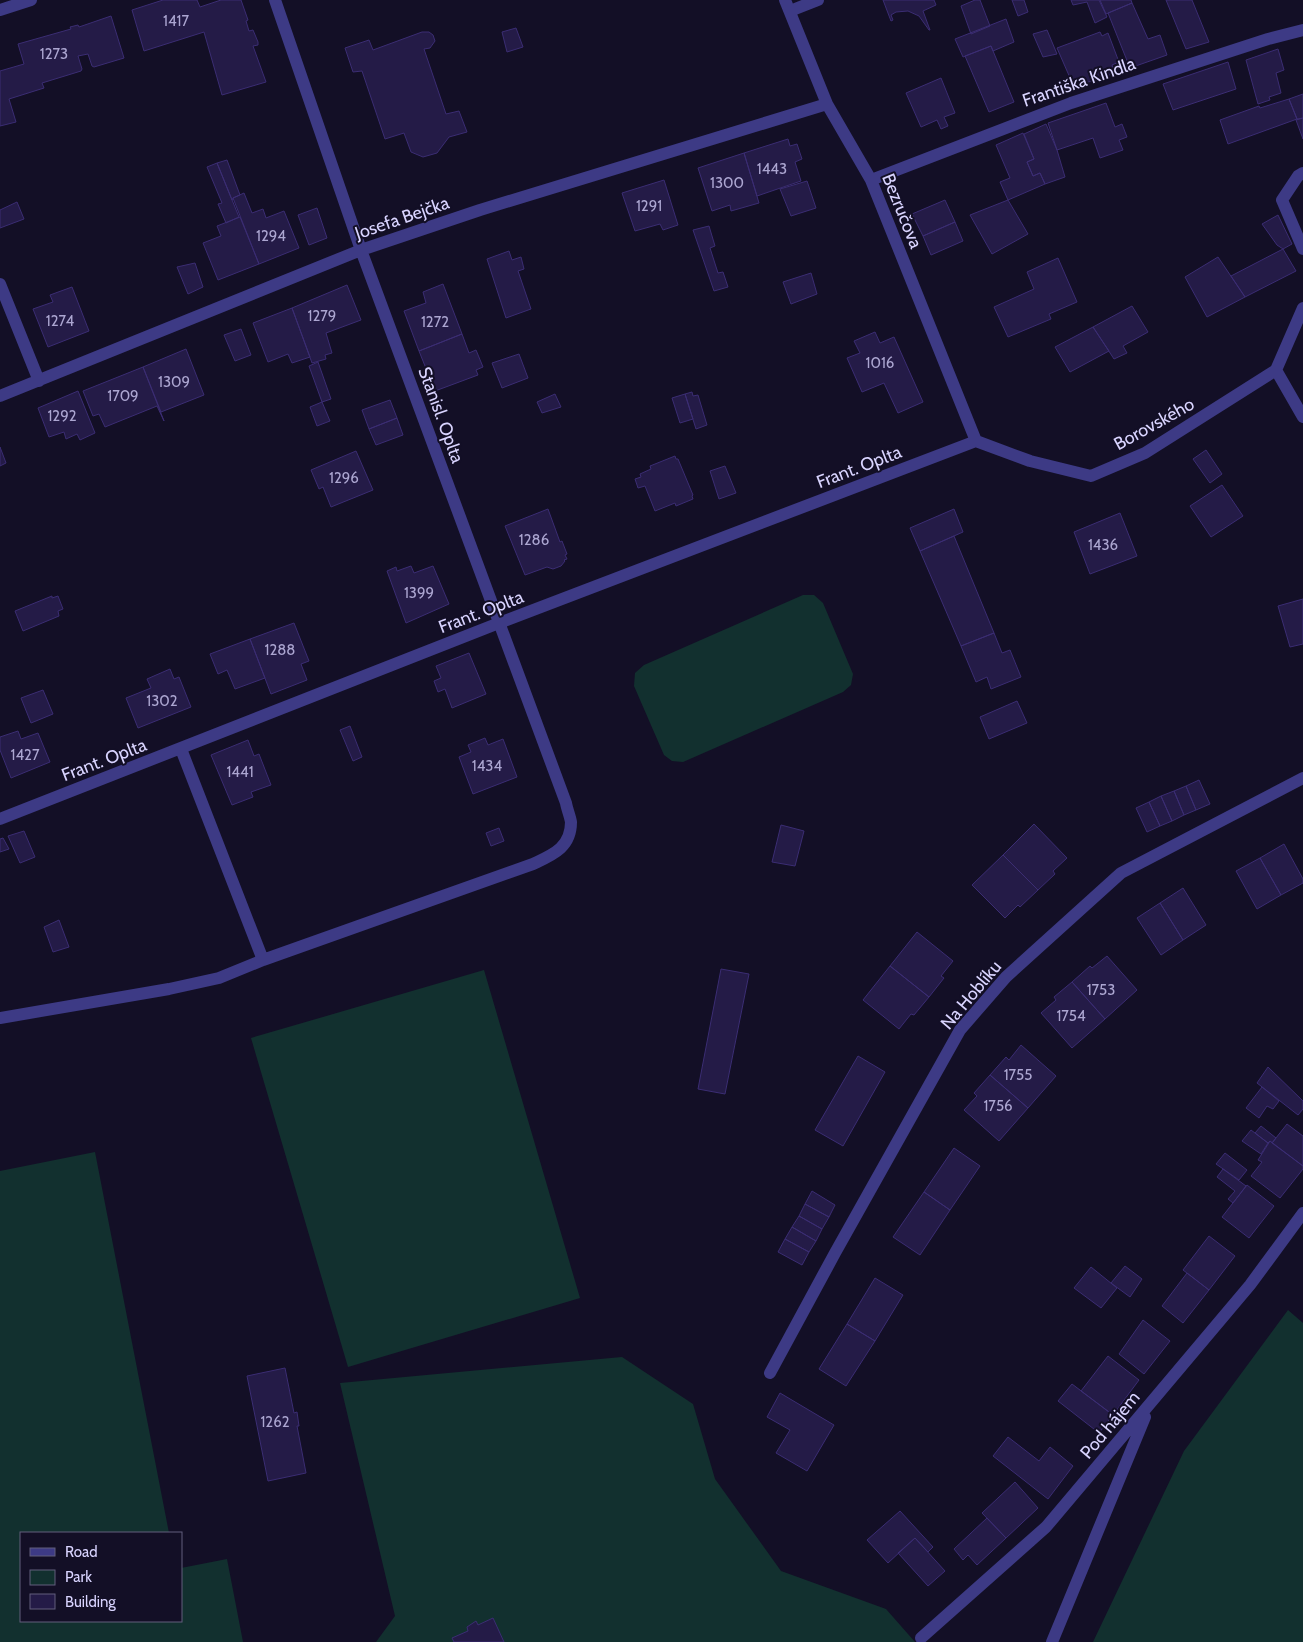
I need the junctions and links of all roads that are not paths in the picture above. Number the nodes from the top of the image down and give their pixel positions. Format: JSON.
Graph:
{"nodes":[{"id":1,"x":31,"y":0,"type":"edge"},
{"id":2,"x":275,"y":0,"type":"edge"},
{"id":3,"x":818,"y":0,"type":"edge"},
{"id":4,"x":787,"y":5,"type":"edge"},
{"id":5,"x":0,"y":10,"type":"edge"},
{"id":6,"x":1303,"y":30,"type":"edge"},
{"id":7,"x":827,"y":104,"type":"junction"},
{"id":8,"x":1303,"y":173,"type":"edge"},
{"id":9,"x":871,"y":180,"type":"junction"},
{"id":10,"x":1303,"y":249,"type":"edge"},
{"id":11,"x":360,"y":250,"type":"junction"},
{"id":12,"x":0,"y":284,"type":"edge"},
{"id":13,"x":1303,"y":308,"type":"edge"},
{"id":14,"x":1276,"y":370,"type":"junction"},
{"id":15,"x":39,"y":381,"type":"junction"},
{"id":16,"x":0,"y":396,"type":"edge"},
{"id":17,"x":1303,"y":417,"type":"edge"},
{"id":18,"x":976,"y":441,"type":"junction"},
{"id":19,"x":499,"y":623,"type":"junction"},
{"id":20,"x":181,"y":749,"type":"junction"},
{"id":21,"x":1303,"y":778,"type":"edge"},
{"id":22,"x":0,"y":819,"type":"edge"},
{"id":23,"x":263,"y":960,"type":"junction"},
{"id":24,"x":0,"y":1018,"type":"edge"},
{"id":25,"x":1303,"y":1213,"type":"edge"},
{"id":26,"x":770,"y":1373,"type":"dead end"},
{"id":27,"x":1149,"y":1406,"type":"junction"},
{"id":28,"x":921,"y":1638,"type":"dead end"},
{"id":29,"x":1052,"y":1642,"type":"edge"}],
"edges":[{"from":1,"to":5,"type":"street"},
{"from":2,"to":11,"type":"street","name":"Stanisl. Oplta"},
{"from":3,"to":4,"type":"street"},
{"from":4,"to":7,"type":"street","name":"Bezručova"},
{"from":6,"to":9,"type":"street","name":"Františka Kindla"},
{"from":7,"to":9,"type":"street","name":"Bezručova"},
{"from":7,"to":11,"type":"street","name":"Josefa Bejčka"},
{"from":8,"to":10,"type":"street"},
{"from":9,"to":18,"type":"street","name":"Bezručova"},
{"from":11,"to":15,"type":"street","name":"Josefa Bejčka"},
{"from":11,"to":19,"type":"street","name":"Stanisl. Oplta"},
{"from":12,"to":15,"type":"street"},
{"from":13,"to":14,"type":"street"},
{"from":14,"to":17,"type":"street"},
{"from":14,"to":18,"type":"street","name":"Borovského"},
{"from":15,"to":16,"type":"street","name":"Josefa Bejčka"},
{"from":18,"to":19,"type":"street","name":"Frant. Oplta"},
{"from":19,"to":20,"type":"street","name":"Frant. Oplta"},
{"from":19,"to":23,"type":"street","name":"Stanisl. Oplta"},
{"from":20,"to":22,"type":"street","name":"Frant. Oplta"},
{"from":20,"to":23,"type":"street"},
{"from":21,"to":26,"type":"street","name":"Na Hoblíku"},
{"from":23,"to":24,"type":"street"},
{"from":25,"to":27,"type":"street","name":"Pod hájem"},
{"from":27,"to":28,"type":"street","name":"Pod hájem"},
{"from":27,"to":29,"type":"street"}]}
